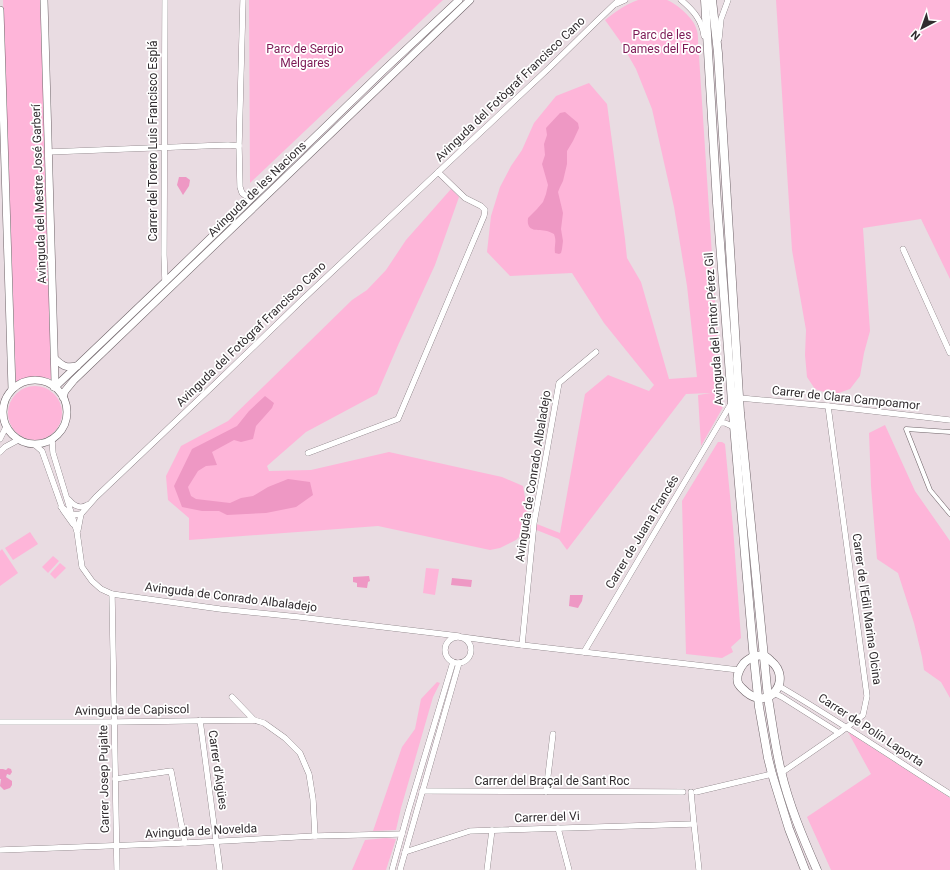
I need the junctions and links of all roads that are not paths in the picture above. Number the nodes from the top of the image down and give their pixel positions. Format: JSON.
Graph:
{"nodes":[{"id":1,"x":44,"y":0,"type":"edge"},
{"id":2,"x":165,"y":0,"type":"edge"},
{"id":3,"x":243,"y":0,"type":"edge"},
{"id":4,"x":459,"y":0,"type":"edge"},
{"id":5,"x":470,"y":0,"type":"edge"},
{"id":6,"x":619,"y":0,"type":"edge"},
{"id":7,"x":625,"y":0,"type":"edge"},
{"id":8,"x":681,"y":0,"type":"edge"},
{"id":9,"x":705,"y":0,"type":"edge"},
{"id":10,"x":712,"y":0,"type":"edge"},
{"id":11,"x":728,"y":0,"type":"edge"},
{"id":12,"x":614,"y":5,"type":"junction"},
{"id":13,"x":0,"y":10,"type":"edge"},
{"id":14,"x":718,"y":53,"type":"junction"},
{"id":15,"x":708,"y":56,"type":"junction"},
{"id":16,"x":239,"y":146,"type":"junction"},
{"id":17,"x":164,"y":147,"type":"junction"},
{"id":18,"x":48,"y":152,"type":"junction"},
{"id":19,"x":438,"y":172,"type":"junction"},
{"id":20,"x":3,"y":179,"type":"edge"},
{"id":21,"x":3,"y":194,"type":"edge"},
{"id":22,"x":252,"y":197,"type":"junction"},
{"id":23,"x":903,"y":249,"type":"dead end"},
{"id":24,"x":165,"y":282,"type":"junction"},
{"id":25,"x":596,"y":352,"type":"dead end"},
{"id":26,"x":950,"y":353,"type":"edge"},
{"id":27,"x":55,"y":359,"type":"junction"},
{"id":28,"x":77,"y":366,"type":"junction"},
{"id":29,"x":54,"y":387,"type":"junction"},
{"id":30,"x":12,"y":389,"type":"junction"},
{"id":31,"x":63,"y":398,"type":"junction"},
{"id":32,"x":740,"y":398,"type":"junction"},
{"id":33,"x":732,"y":402,"type":"junction"},
{"id":34,"x":828,"y":406,"type":"junction"},
{"id":35,"x":950,"y":420,"type":"edge"},
{"id":36,"x":720,"y":423,"type":"junction"},
{"id":37,"x":6,"y":427,"type":"junction"},
{"id":38,"x":734,"y":427,"type":"junction"},
{"id":39,"x":950,"y":432,"type":"edge"},
{"id":40,"x":0,"y":439,"type":"edge"},
{"id":41,"x":18,"y":440,"type":"junction"},
{"id":42,"x":52,"y":440,"type":"junction"},
{"id":43,"x":35,"y":445,"type":"junction"},
{"id":44,"x":0,"y":452,"type":"edge"},
{"id":45,"x":308,"y":453,"type":"dead end"},
{"id":46,"x":66,"y":496,"type":"junction"},
{"id":47,"x":91,"y":503,"type":"junction"},
{"id":48,"x":62,"y":509,"type":"junction"},
{"id":49,"x":80,"y":514,"type":"junction"},
{"id":50,"x":950,"y":514,"type":"edge"},
{"id":51,"x":72,"y":515,"type":"junction"},
{"id":52,"x":77,"y":532,"type":"junction"},
{"id":53,"x":112,"y":594,"type":"junction"},
{"id":54,"x":441,"y":634,"type":"junction"},
{"id":55,"x":460,"y":637,"type":"junction"},
{"id":56,"x":478,"y":639,"type":"junction"},
{"id":57,"x":522,"y":645,"type":"junction"},
{"id":58,"x":445,"y":646,"type":"junction"},
{"id":59,"x":471,"y":647,"type":"junction"},
{"id":60,"x":584,"y":652,"type":"junction"},
{"id":61,"x":754,"y":656,"type":"junction"},
{"id":62,"x":763,"y":656,"type":"junction"},
{"id":63,"x":453,"y":662,"type":"junction"},
{"id":64,"x":459,"y":663,"type":"junction"},
{"id":65,"x":739,"y":670,"type":"junction"},
{"id":66,"x":779,"y":686,"type":"junction"},
{"id":67,"x":771,"y":696,"type":"junction"},
{"id":68,"x":232,"y":697,"type":"dead end"},
{"id":69,"x":758,"y":698,"type":"junction"},
{"id":70,"x":200,"y":720,"type":"junction"},
{"id":71,"x":254,"y":720,"type":"junction"},
{"id":72,"x":0,"y":722,"type":"edge"},
{"id":73,"x":114,"y":722,"type":"junction"},
{"id":74,"x":848,"y":728,"type":"junction"},
{"id":75,"x":840,"y":733,"type":"junction"},
{"id":76,"x":553,"y":734,"type":"dead end"},
{"id":77,"x":781,"y":772,"type":"junction"},
{"id":78,"x":772,"y":774,"type":"junction"},
{"id":79,"x":115,"y":779,"type":"junction"},
{"id":80,"x":422,"y":791,"type":"junction"},
{"id":81,"x":546,"y":792,"type":"junction"},
{"id":82,"x":683,"y":792,"type":"dead end"},
{"id":83,"x":950,"y":794,"type":"edge"},
{"id":84,"x":694,"y":824,"type":"junction"},
{"id":85,"x":558,"y":828,"type":"junction"},
{"id":86,"x":492,"y":830,"type":"junction"},
{"id":87,"x":402,"y":834,"type":"junction"},
{"id":88,"x":315,"y":836,"type":"junction"},
{"id":89,"x":216,"y":841,"type":"junction"},
{"id":90,"x":185,"y":843,"type":"junction"},
{"id":91,"x":117,"y":845,"type":"junction"},
{"id":92,"x":0,"y":850,"type":"edge"},
{"id":93,"x":405,"y":852,"type":"junction"},
{"id":94,"x":117,"y":870,"type":"edge"},
{"id":95,"x":220,"y":870,"type":"edge"},
{"id":96,"x":392,"y":870,"type":"edge"},
{"id":97,"x":400,"y":870,"type":"edge"},
{"id":98,"x":487,"y":870,"type":"edge"},
{"id":99,"x":570,"y":870,"type":"edge"},
{"id":100,"x":699,"y":870,"type":"edge"},
{"id":101,"x":805,"y":870,"type":"edge"},
{"id":102,"x":817,"y":870,"type":"edge"}],
"edges":[{"from":1,"to":18,"type":"street","name":"Avinguda del Mestre José Garberí"},
{"from":2,"to":17,"type":"street","name":"Carrer del Torero Luis Francisco Esplá"},
{"from":3,"to":16,"type":"street"},
{"from":4,"to":22,"type":"street","name":"Avinguda de les Nacions"},
{"from":5,"to":31,"type":"street","name":"Avinguda de les Nacions"},
{"from":6,"to":12,"type":"street","name":"Avinguda del Fotògraf Francisco Cano"},
{"from":7,"to":12,"type":"street","name":"Avinguda del Fotògraf Francisco Cano"},
{"from":8,"to":15,"type":"street"},
{"from":9,"to":15,"type":"main road","name":"Avinguda del Pintor Pérez Gil"},
{"from":10,"to":14,"type":"main road","name":"Avinguda del Pintor Pérez Gil"},
{"from":11,"to":14,"type":"street"},
{"from":12,"to":19,"type":"street","name":"Avinguda del Fotògraf Francisco Cano"},
{"from":13,"to":20,"type":"street"},
{"from":14,"to":32,"type":"main road","name":"Avinguda del Pintor Pérez Gil"},
{"from":15,"to":33,"type":"main road","name":"Avinguda del Pintor Pérez Gil"},
{"from":16,"to":17,"type":"street"},
{"from":16,"to":22,"type":"street"},
{"from":17,"to":18,"type":"street"},
{"from":17,"to":24,"type":"street","name":"Carrer del Torero Luis Francisco Esplá"},
{"from":18,"to":27,"type":"street","name":"Avinguda del Mestre José Garberí"},
{"from":19,"to":45,"type":"street","name":"Avinguda del Fotògraf Francisco Cano"},
{"from":19,"to":47,"type":"street","name":"Avinguda del Fotògraf Francisco Cano"},
{"from":20,"to":21,"type":"street"},
{"from":21,"to":30,"type":"street"},
{"from":22,"to":24,"type":"street","name":"Avinguda de les Nacions"},
{"from":23,"to":26,"type":"street"},
{"from":24,"to":28,"type":"street","name":"Avinguda de les Nacions"},
{"from":25,"to":57,"type":"street","name":"Avinguda de Conrado Albaladejo"},
{"from":27,"to":28,"type":"street"},
{"from":27,"to":29,"type":"street","name":"Avinguda del Mestre José Garberí"},
{"from":28,"to":29,"type":"street","name":"Avinguda de les Nacions"},
{"from":29,"to":30,"type":"street"},
{"from":29,"to":31,"type":"street"},
{"from":30,"to":37,"type":"street"},
{"from":31,"to":42,"type":"street"},
{"from":32,"to":33,"type":"street"},
{"from":32,"to":34,"type":"street","name":"Carrer de Clara Campoamor"},
{"from":32,"to":62,"type":"main road","name":"Avinguda del Pintor Pérez Gil"},
{"from":33,"to":36,"type":"street","name":"Carrer de Juana Francés"},
{"from":33,"to":38,"type":"main road","name":"Avinguda del Pintor Pérez Gil"},
{"from":34,"to":35,"type":"street","name":"Carrer de Clara Campoamor"},
{"from":34,"to":74,"type":"street","name":"Carrer de l'Edil Marina Olcina"},
{"from":36,"to":38,"type":"street"},
{"from":36,"to":60,"type":"street","name":"Carrer de Juana Francés"},
{"from":37,"to":40,"type":"street"},
{"from":37,"to":41,"type":"street"},
{"from":38,"to":61,"type":"main road","name":"Avinguda del Pintor Pérez Gil"},
{"from":39,"to":50,"type":"street"},
{"from":41,"to":43,"type":"street"},
{"from":41,"to":44,"type":"street"},
{"from":42,"to":43,"type":"street"},
{"from":42,"to":46,"type":"street"},
{"from":43,"to":48,"type":"street"},
{"from":46,"to":47,"type":"street"},
{"from":46,"to":51,"type":"street"},
{"from":47,"to":49,"type":"street","name":"Avinguda del Fotògraf Francisco Cano"},
{"from":48,"to":51,"type":"street"},
{"from":48,"to":52,"type":"street"},
{"from":49,"to":51,"type":"street"},
{"from":49,"to":52,"type":"street"},
{"from":51,"to":52,"type":"street"},
{"from":52,"to":53,"type":"street"},
{"from":53,"to":54,"type":"street","name":"Avinguda de Conrado Albaladejo"},
{"from":53,"to":73,"type":"street","name":"Carrer Josep Pujalte"},
{"from":54,"to":55,"type":"street","name":"Avinguda de Conrado Albaladejo"},
{"from":54,"to":58,"type":"street"},
{"from":55,"to":56,"type":"street","name":"Avinguda de Conrado Albaladejo"},
{"from":55,"to":58,"type":"street"},
{"from":55,"to":59,"type":"street"},
{"from":56,"to":57,"type":"street","name":"Avinguda de Conrado Albaladejo"},
{"from":56,"to":59,"type":"street"},
{"from":57,"to":60,"type":"street","name":"Avinguda de Conrado Albaladejo"},
{"from":58,"to":63,"type":"street"},
{"from":59,"to":64,"type":"street"},
{"from":60,"to":65,"type":"street","name":"Avinguda de Conrado Albaladejo"},
{"from":61,"to":62,"type":"main road"},
{"from":61,"to":65,"type":"main road"},
{"from":61,"to":69,"type":"main road","name":"Avinguda del Pintor Pérez Gil"},
{"from":62,"to":66,"type":"main road"},
{"from":62,"to":67,"type":"main road","name":"Avinguda del Pintor Pérez Gil"},
{"from":63,"to":64,"type":"street"},
{"from":63,"to":87,"type":"street"},
{"from":64,"to":80,"type":"street"},
{"from":65,"to":69,"type":"main road"},
{"from":66,"to":67,"type":"main road"},
{"from":66,"to":74,"type":"street","name":"Carrer de Polín Laporta"},
{"from":67,"to":69,"type":"main road"},
{"from":67,"to":75,"type":"street","name":"Carrer de Polín Laporta"},
{"from":67,"to":77,"type":"main road","name":"Avinguda del Pintor Pérez Gil"},
{"from":68,"to":71,"type":"street"},
{"from":69,"to":78,"type":"main road","name":"Avinguda del Pintor Pérez Gil"},
{"from":70,"to":71,"type":"street","name":"Avinguda de Capiscol"},
{"from":70,"to":73,"type":"street","name":"Avinguda de Capiscol"},
{"from":70,"to":89,"type":"street","name":"Carrer d'Aigües"},
{"from":71,"to":88,"type":"street","name":"Avinguda de Capiscol"},
{"from":72,"to":73,"type":"street","name":"Avinguda de Capiscol"},
{"from":73,"to":79,"type":"street","name":"Carrer Josep Pujalte"},
{"from":74,"to":75,"type":"street","name":"Carrer de l'Edil Marina Olcina"},
{"from":74,"to":83,"type":"street","name":"Carrer de Polín Laporta"},
{"from":75,"to":77,"type":"street","name":"Carrer de l'Edil Marina Olcina"},
{"from":76,"to":81,"type":"street"},
{"from":77,"to":102,"type":"main road","name":"Avinguda del Pintor Pérez Gil"},
{"from":78,"to":84,"type":"street"},
{"from":78,"to":101,"type":"main road","name":"Avinguda del Pintor Pérez Gil"},
{"from":79,"to":90,"type":"street"},
{"from":79,"to":91,"type":"street","name":"Carrer Josep Pujalte"},
{"from":80,"to":81,"type":"street","name":"Carrer del Braçal de Sant Roc"},
{"from":80,"to":93,"type":"street"},
{"from":81,"to":82,"type":"street","name":"Carrer del Braçal de Sant Roc"},
{"from":84,"to":85,"type":"street","name":"Carrer del Vi"},
{"from":84,"to":100,"type":"street"},
{"from":85,"to":86,"type":"street","name":"Carrer del Vi"},
{"from":85,"to":99,"type":"street"},
{"from":86,"to":93,"type":"street","name":"Carrer del Vi"},
{"from":86,"to":98,"type":"street"},
{"from":87,"to":88,"type":"street","name":"Avinguda de Novelda"},
{"from":87,"to":96,"type":"street"},
{"from":88,"to":89,"type":"street","name":"Avinguda de Novelda"},
{"from":89,"to":90,"type":"street","name":"Avinguda de Novelda"},
{"from":89,"to":95,"type":"street","name":"Carrer d'Aigües"},
{"from":90,"to":91,"type":"street","name":"Avinguda de Novelda"},
{"from":91,"to":92,"type":"street","name":"Avinguda de Novelda"},
{"from":91,"to":94,"type":"street","name":"Carrer Josep Pujalte"},
{"from":93,"to":97,"type":"street"}]}
